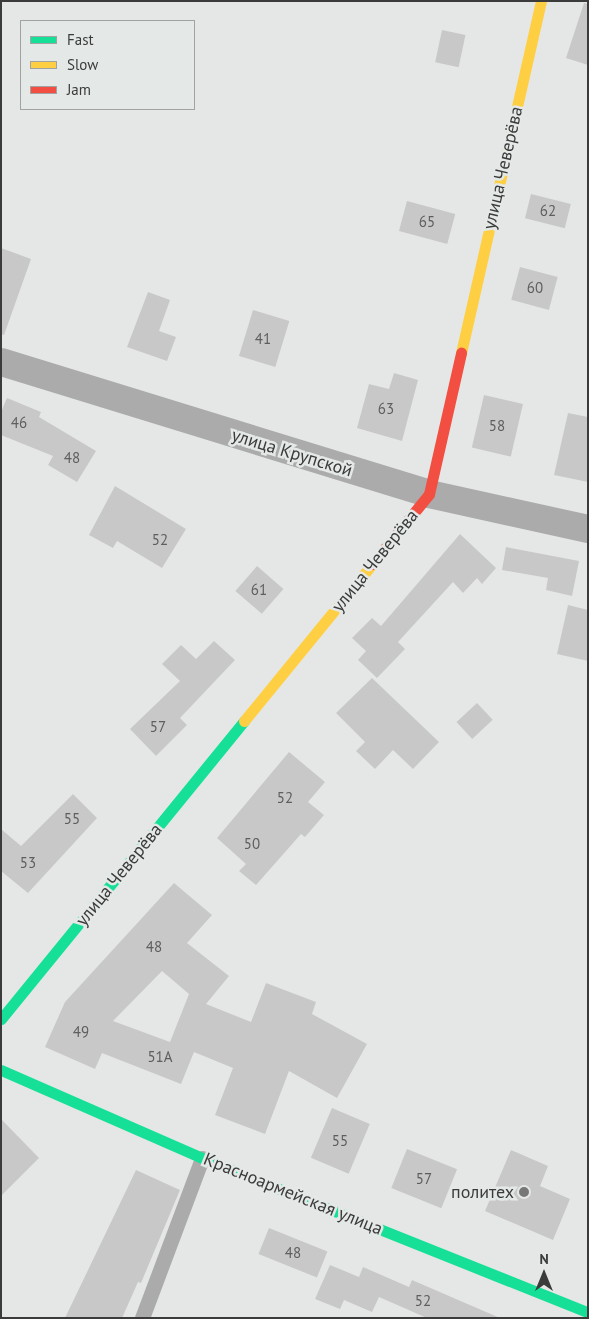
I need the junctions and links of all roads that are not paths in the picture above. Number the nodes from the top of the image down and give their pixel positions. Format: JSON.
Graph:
{"nodes":[{"id":1,"x":541,"y":1,"type":"edge"},
{"id":2,"x":1,"y":362,"type":"edge"},
{"id":3,"x":429,"y":494,"type":"junction"},
{"id":4,"x":588,"y":529,"type":"edge"},
{"id":5,"x":1,"y":1019,"type":"edge"},
{"id":6,"x":1,"y":1070,"type":"edge"},
{"id":7,"x":202,"y":1158,"type":"junction"},
{"id":8,"x":588,"y":1312,"type":"edge"},
{"id":9,"x":142,"y":1318,"type":"edge"}],
"edges":[{"from":1,"to":3,"type":"street","name":"улица Чеверёва"},
{"from":2,"to":3,"type":"street","name":"улица Крупской"},
{"from":3,"to":4,"type":"street","name":"улица Крупской"},
{"from":3,"to":5,"type":"street","name":"улица Чеверёва"},
{"from":6,"to":7,"type":"street","name":"Красноармейская улица"},
{"from":7,"to":8,"type":"street","name":"Красноармейская улица"},
{"from":7,"to":9,"type":"lane"}]}
